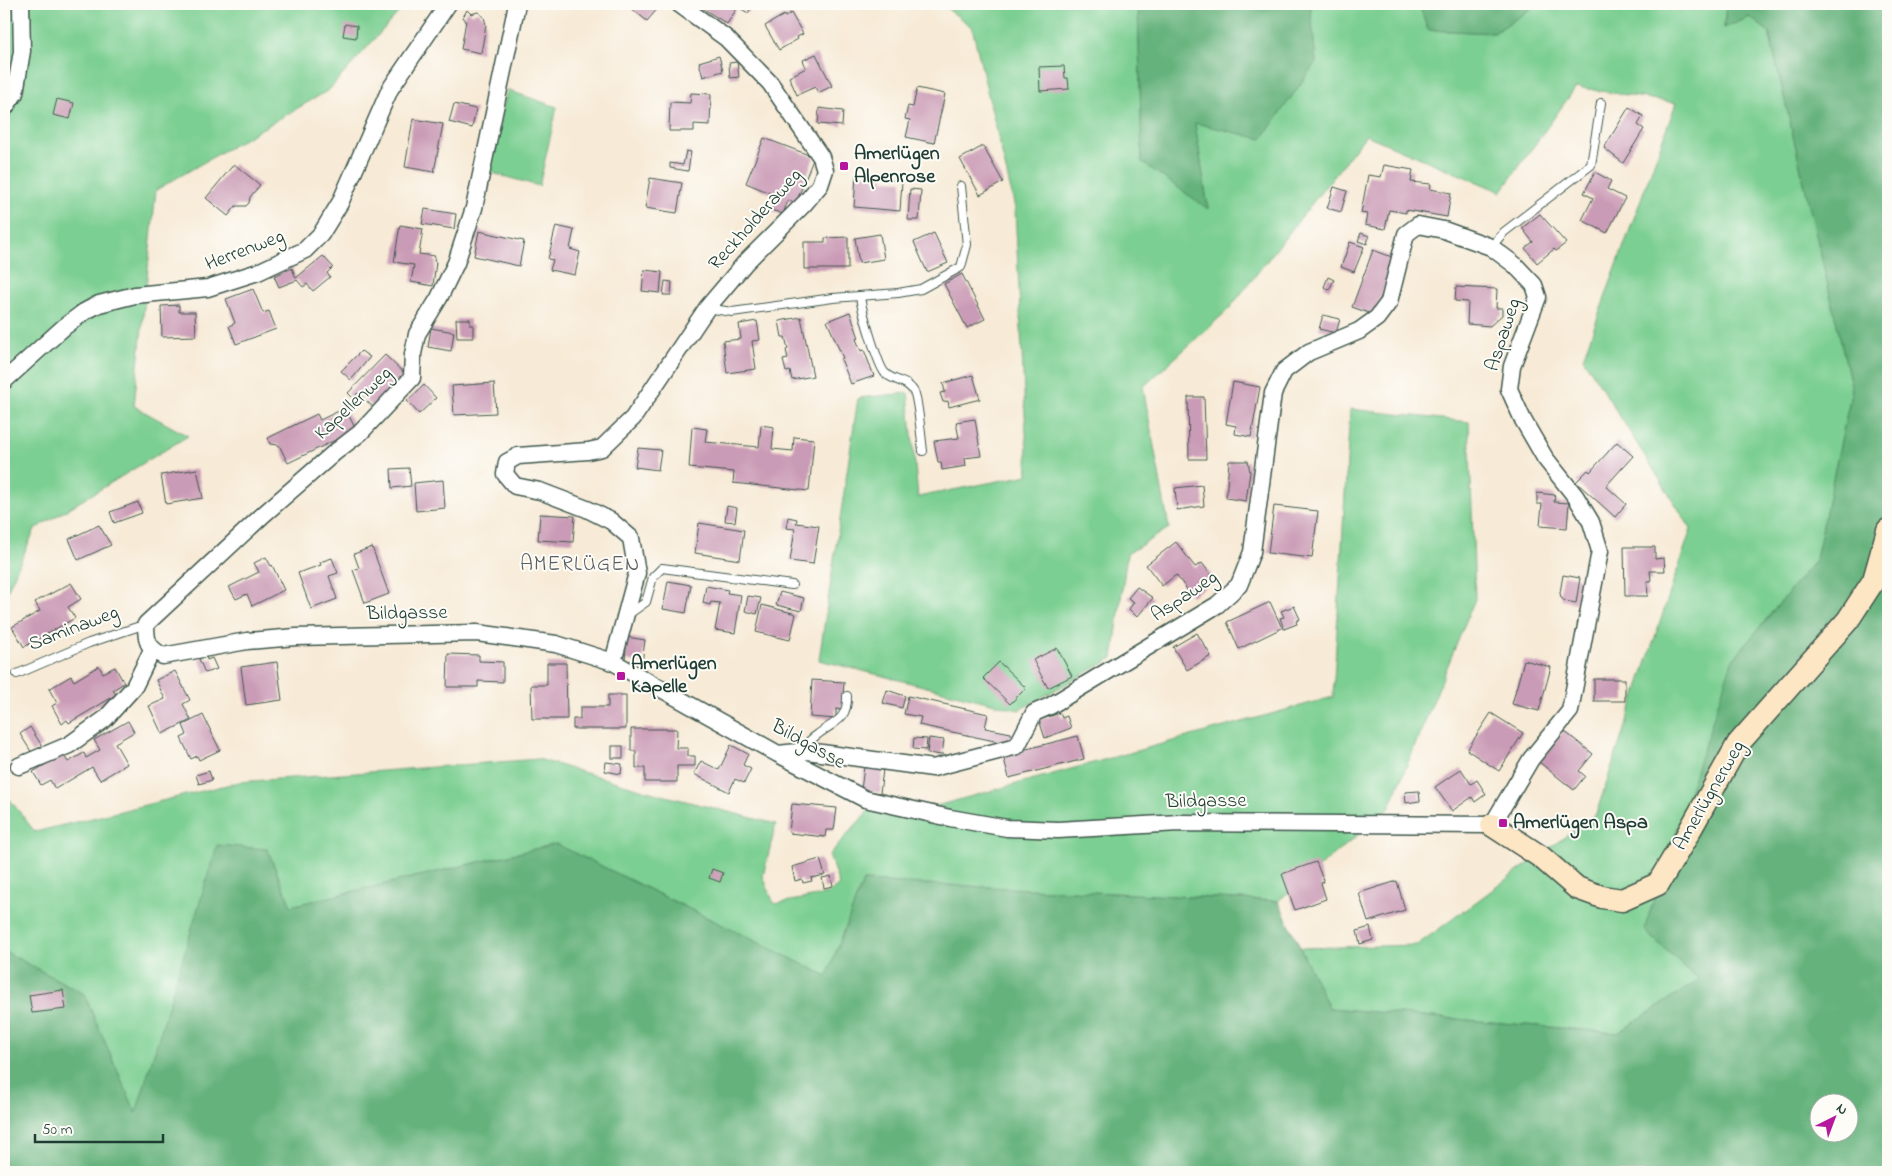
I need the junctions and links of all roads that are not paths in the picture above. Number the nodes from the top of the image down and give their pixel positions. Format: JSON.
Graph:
{"nodes":[{"id":1,"x":21,"y":4,"type":"edge"},
{"id":2,"x":448,"y":4,"type":"edge"},
{"id":3,"x":517,"y":4,"type":"edge"},
{"id":4,"x":679,"y":4,"type":"edge"},
{"id":5,"x":1601,"y":103,"type":"dead end"},
{"id":6,"x":4,"y":109,"type":"edge"},
{"id":7,"x":961,"y":186,"type":"dead end"},
{"id":8,"x":1491,"y":247,"type":"junction"},
{"id":9,"x":860,"y":296,"type":"junction"},
{"id":10,"x":706,"y":308,"type":"junction"},
{"id":11,"x":4,"y":382,"type":"edge"},
{"id":12,"x":924,"y":451,"type":"dead end"},
{"id":13,"x":1888,"y":530,"type":"edge"},
{"id":14,"x":792,"y":585,"type":"dead end"},
{"id":15,"x":626,"y":616,"type":"junction"},
{"id":16,"x":146,"y":624,"type":"junction"},
{"id":17,"x":152,"y":650,"type":"junction"},
{"id":18,"x":613,"y":662,"type":"junction"},
{"id":19,"x":17,"y":674,"type":"dead end"},
{"id":20,"x":847,"y":696,"type":"dead end"},
{"id":21,"x":798,"y":752,"type":"junction"},
{"id":22,"x":778,"y":754,"type":"junction"},
{"id":23,"x":19,"y":766,"type":"dead end"},
{"id":24,"x":1492,"y":825,"type":"junction"}],
"edges":[{"from":1,"to":6,"type":"street"},
{"from":2,"to":11,"type":"street","name":"Herrenweg"},
{"from":3,"to":16,"type":"street","name":"Kapellenweg"},
{"from":4,"to":10,"type":"street","name":"Reckholderaweg"},
{"from":5,"to":8,"type":"lane"},
{"from":7,"to":9,"type":"lane"},
{"from":8,"to":21,"type":"street","name":"Aspaweg"},
{"from":8,"to":24,"type":"street","name":"Aspaweg"},
{"from":9,"to":10,"type":"lane"},
{"from":9,"to":12,"type":"lane"},
{"from":10,"to":15,"type":"street","name":"Reckholderaweg"},
{"from":13,"to":24,"type":"street","name":"Amerlügnerweg"},
{"from":14,"to":15,"type":"lane"},
{"from":15,"to":18,"type":"street","name":"Reckholderaweg"},
{"from":16,"to":17,"type":"street"},
{"from":16,"to":19,"type":"lane","name":"Saminaweg"},
{"from":17,"to":18,"type":"street","name":"Bildgasse"},
{"from":17,"to":23,"type":"street"},
{"from":18,"to":22,"type":"street","name":"Bildgasse"},
{"from":20,"to":21,"type":"lane"},
{"from":21,"to":22,"type":"street","name":"Aspaweg"},
{"from":22,"to":24,"type":"street","name":"Bildgasse"}]}
